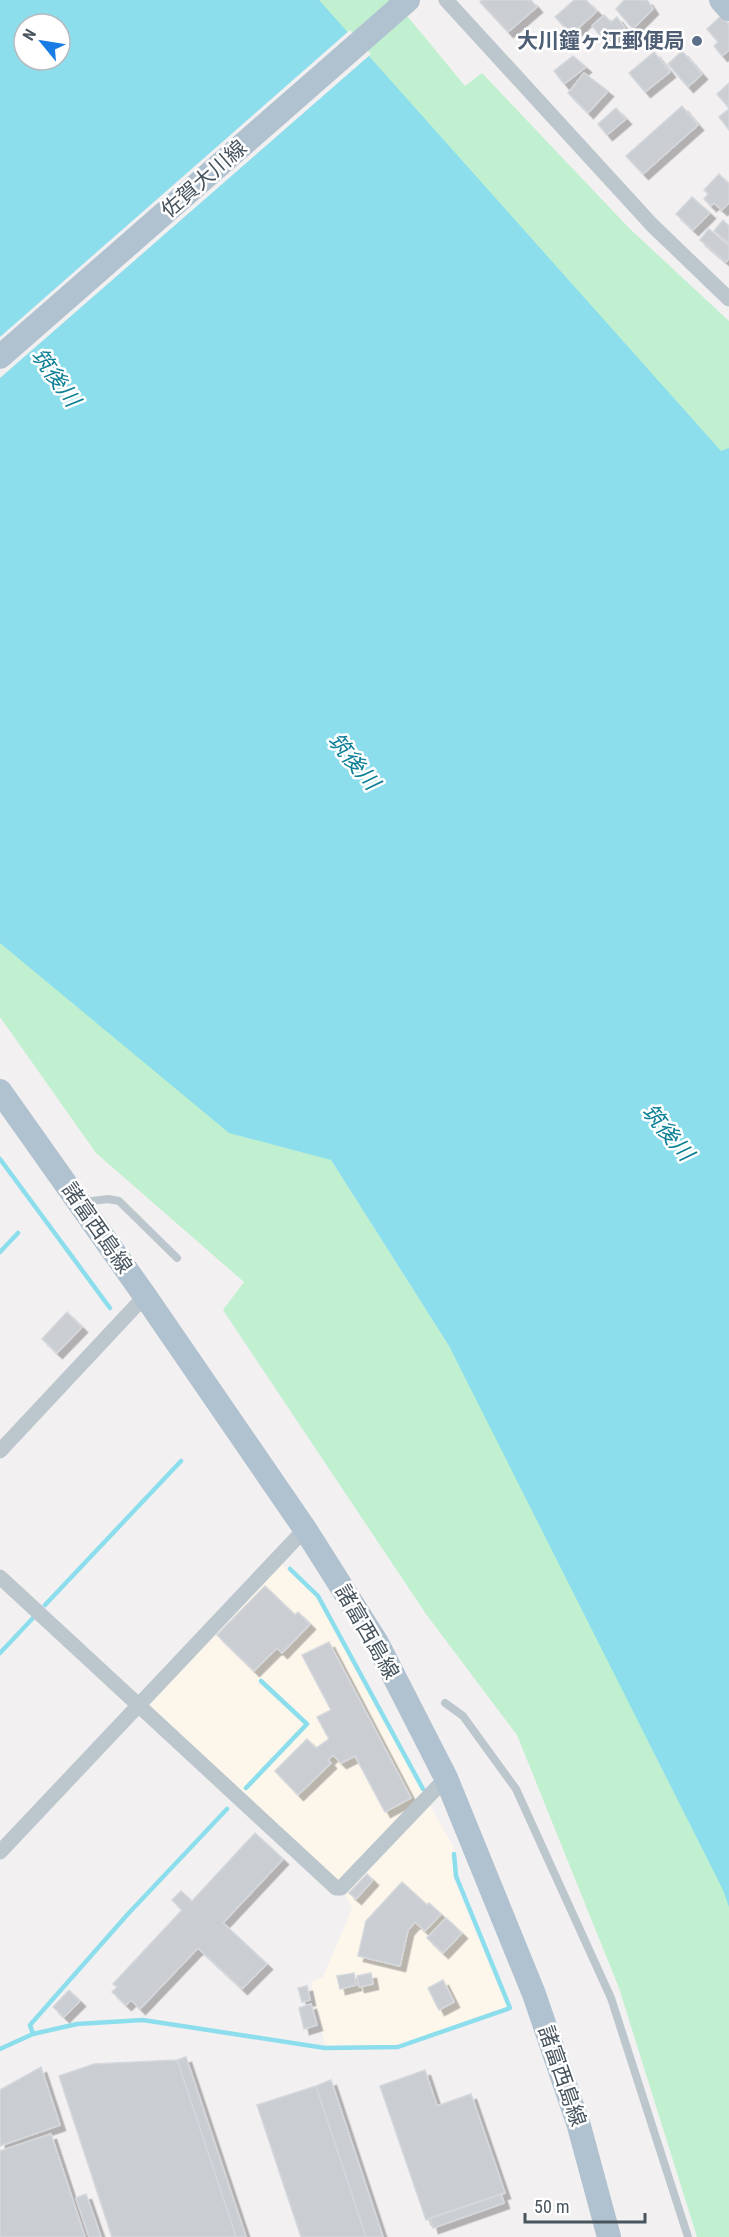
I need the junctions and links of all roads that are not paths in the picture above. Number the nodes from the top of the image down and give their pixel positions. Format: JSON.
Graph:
{"nodes":[{"id":1,"x":408,"y":0,"type":"edge"},
{"id":2,"x":446,"y":0,"type":"edge"},
{"id":3,"x":722,"y":0,"type":"edge"},
{"id":4,"x":729,"y":9,"type":"edge"},
{"id":5,"x":729,"y":299,"type":"edge"},
{"id":6,"x":0,"y":357,"type":"edge"},
{"id":7,"x":0,"y":1091,"type":"edge"},
{"id":8,"x":80,"y":1203,"type":"junction"},
{"id":9,"x":177,"y":1258,"type":"dead end"},
{"id":10,"x":145,"y":1296,"type":"junction"},
{"id":11,"x":0,"y":1452,"type":"edge"},
{"id":12,"x":305,"y":1529,"type":"junction"},
{"id":13,"x":0,"y":1577,"type":"edge"},
{"id":14,"x":445,"y":1703,"type":"dead end"},
{"id":15,"x":138,"y":1704,"type":"junction"},
{"id":16,"x":446,"y":1778,"type":"junction"},
{"id":17,"x":0,"y":1852,"type":"edge"},
{"id":18,"x":609,"y":2237,"type":"edge"},
{"id":19,"x":688,"y":2237,"type":"edge"}],
"edges":[{"from":1,"to":6,"type":"main road","name":"佐賀大川線"},
{"from":2,"to":5,"type":"street"},
{"from":3,"to":4,"type":"main road"},
{"from":7,"to":8,"type":"main road","name":"諸富西島線"},
{"from":8,"to":9,"type":"lane"},
{"from":8,"to":10,"type":"main road","name":"諸富西島線"},
{"from":10,"to":11,"type":"street"},
{"from":10,"to":12,"type":"main road","name":"諸富西島線"},
{"from":12,"to":15,"type":"street"},
{"from":12,"to":16,"type":"main road","name":"諸富西島線"},
{"from":13,"to":15,"type":"street"},
{"from":14,"to":19,"type":"lane"},
{"from":15,"to":16,"type":"street"},
{"from":15,"to":17,"type":"street"},
{"from":16,"to":18,"type":"main road","name":"諸富西島線"}]}
